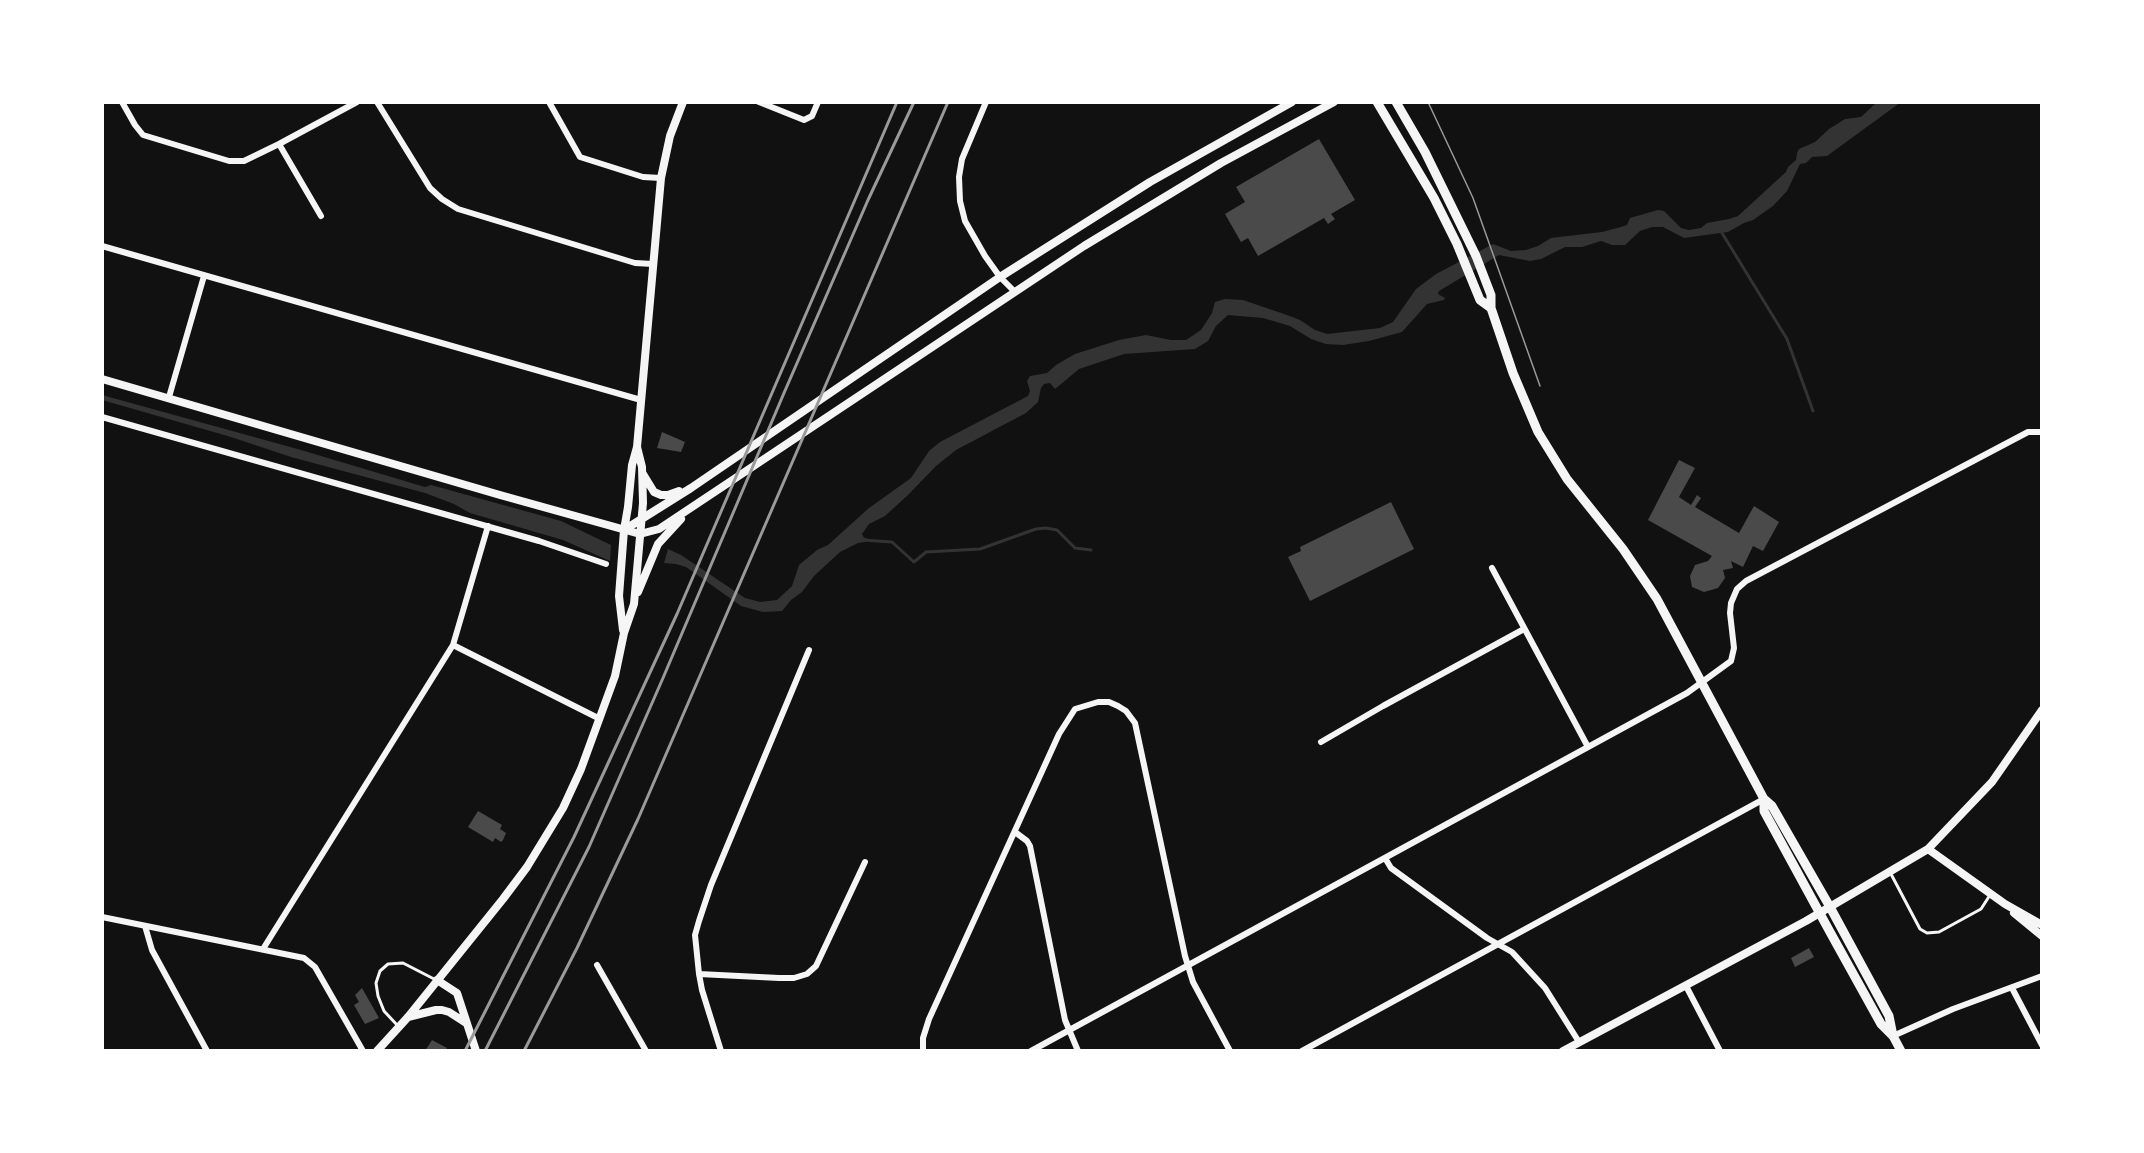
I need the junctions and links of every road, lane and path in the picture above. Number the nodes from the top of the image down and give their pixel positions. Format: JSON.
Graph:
{"nodes":[{"id":1,"x":122,"y":102,"type":"edge"},
{"id":2,"x":357,"y":102,"type":"edge"},
{"id":3,"x":377,"y":102,"type":"edge"},
{"id":4,"x":549,"y":102,"type":"edge"},
{"id":5,"x":683,"y":102,"type":"edge"},
{"id":6,"x":759,"y":102,"type":"edge"},
{"id":7,"x":818,"y":102,"type":"edge"},
{"id":8,"x":986,"y":102,"type":"edge"},
{"id":9,"x":1292,"y":102,"type":"edge"},
{"id":10,"x":1334,"y":102,"type":"edge"},
{"id":11,"x":1377,"y":102,"type":"edge"},
{"id":12,"x":1396,"y":102,"type":"edge"},
{"id":13,"x":279,"y":144,"type":"junction"},
{"id":14,"x":661,"y":178,"type":"junction"},
{"id":15,"x":321,"y":216,"type":"dead end"},
{"id":16,"x":102,"y":246,"type":"edge"},
{"id":17,"x":653,"y":264,"type":"junction"},
{"id":18,"x":204,"y":276,"type":"junction"},
{"id":19,"x":1000,"y":277,"type":"junction"},
{"id":20,"x":1014,"y":291,"type":"junction"},
{"id":21,"x":1491,"y":308,"type":"junction"},
{"id":22,"x":102,"y":379,"type":"edge"},
{"id":23,"x":170,"y":397,"type":"junction"},
{"id":24,"x":641,"y":400,"type":"junction"},
{"id":25,"x":102,"y":417,"type":"edge"},
{"id":26,"x":2042,"y":432,"type":"edge"},
{"id":27,"x":638,"y":447,"type":"junction"},
{"id":28,"x":642,"y":467,"type":"junction"},
{"id":29,"x":691,"y":488,"type":"junction"},
{"id":30,"x":698,"y":502,"type":"junction"},
{"id":31,"x":628,"y":507,"type":"junction"},
{"id":32,"x":637,"y":522,"type":"junction"},
{"id":33,"x":488,"y":526,"type":"junction"},
{"id":34,"x":624,"y":530,"type":"junction"},
{"id":35,"x":640,"y":534,"type":"junction"},
{"id":36,"x":606,"y":564,"type":"dead end"},
{"id":37,"x":1492,"y":568,"type":"dead end"},
{"id":38,"x":634,"y":604,"type":"junction"},
{"id":39,"x":1524,"y":629,"type":"junction"},
{"id":40,"x":624,"y":633,"type":"junction"},
{"id":41,"x":453,"y":645,"type":"junction"},
{"id":42,"x":809,"y":650,"type":"dead end"},
{"id":43,"x":1702,"y":683,"type":"junction"},
{"id":44,"x":2042,"y":710,"type":"edge"},
{"id":45,"x":600,"y":719,"type":"junction"},
{"id":46,"x":1321,"y":742,"type":"dead end"},
{"id":47,"x":1588,"y":747,"type":"junction"},
{"id":48,"x":1764,"y":799,"type":"junction"},
{"id":49,"x":1015,"y":832,"type":"junction"},
{"id":50,"x":1928,"y":849,"type":"junction"},
{"id":51,"x":1385,"y":858,"type":"junction"},
{"id":52,"x":865,"y":862,"type":"dead end"},
{"id":53,"x":1890,"y":873,"type":"junction"},
{"id":54,"x":1990,"y":894,"type":"junction"},
{"id":55,"x":2005,"y":904,"type":"junction"},
{"id":56,"x":1830,"y":907,"type":"junction"},
{"id":57,"x":1820,"y":912,"type":"junction"},
{"id":58,"x":102,"y":917,"type":"edge"},
{"id":59,"x":2042,"y":925,"type":"edge"},
{"id":60,"x":145,"y":926,"type":"junction"},
{"id":61,"x":2042,"y":936,"type":"edge"},
{"id":62,"x":1500,"y":944,"type":"junction"},
{"id":63,"x":263,"y":948,"type":"junction"},
{"id":64,"x":597,"y":965,"type":"dead end"},
{"id":65,"x":1188,"y":966,"type":"junction"},
{"id":66,"x":699,"y":974,"type":"junction"},
{"id":67,"x":2042,"y":976,"type":"edge"},
{"id":68,"x":437,"y":980,"type":"junction"},
{"id":69,"x":1686,"y":986,"type":"junction"},
{"id":70,"x":2012,"y":988,"type":"junction"},
{"id":71,"x":408,"y":1017,"type":"junction"},
{"id":72,"x":468,"y":1026,"type":"junction"},
{"id":73,"x":399,"y":1027,"type":"junction"},
{"id":74,"x":1069,"y":1030,"type":"junction"},
{"id":75,"x":1893,"y":1036,"type":"junction"},
{"id":76,"x":1579,"y":1042,"type":"junction"},
{"id":77,"x":2042,"y":1045,"type":"edge"},
{"id":78,"x":207,"y":1051,"type":"edge"},
{"id":79,"x":363,"y":1051,"type":"edge"},
{"id":80,"x":377,"y":1051,"type":"edge"},
{"id":81,"x":476,"y":1051,"type":"edge"},
{"id":82,"x":646,"y":1051,"type":"edge"},
{"id":83,"x":721,"y":1051,"type":"edge"},
{"id":84,"x":923,"y":1051,"type":"edge"},
{"id":85,"x":1031,"y":1051,"type":"edge"},
{"id":86,"x":1078,"y":1051,"type":"edge"},
{"id":87,"x":1230,"y":1051,"type":"edge"},
{"id":88,"x":1302,"y":1051,"type":"edge"},
{"id":89,"x":1563,"y":1051,"type":"edge"},
{"id":90,"x":1720,"y":1051,"type":"edge"},
{"id":91,"x":1901,"y":1051,"type":"edge"}],
"edges":[{"from":1,"to":13,"type":"street"},
{"from":2,"to":13,"type":"street"},
{"from":3,"to":17,"type":"street"},
{"from":4,"to":14,"type":"street"},
{"from":5,"to":14,"type":"main road"},
{"from":6,"to":7,"type":"street"},
{"from":8,"to":19,"type":"street"},
{"from":9,"to":19,"type":"main road"},
{"from":10,"to":20,"type":"main road"},
{"from":11,"to":21,"type":"main road"},
{"from":12,"to":21,"type":"main road"},
{"from":13,"to":15,"type":"street"},
{"from":14,"to":17,"type":"main road"},
{"from":16,"to":18,"type":"street"},
{"from":17,"to":24,"type":"main road"},
{"from":18,"to":23,"type":"street"},
{"from":18,"to":24,"type":"street"},
{"from":19,"to":20,"type":"street"},
{"from":19,"to":29,"type":"main road"},
{"from":20,"to":30,"type":"main road"},
{"from":21,"to":43,"type":"main road"},
{"from":22,"to":23,"type":"street"},
{"from":23,"to":34,"type":"street"},
{"from":24,"to":27,"type":"main road"},
{"from":25,"to":33,"type":"street"},
{"from":26,"to":43,"type":"street"},
{"from":27,"to":28,"type":"main road"},
{"from":27,"to":31,"type":"main road"},
{"from":28,"to":29,"type":"main road"},
{"from":28,"to":32,"type":"main road"},
{"from":29,"to":32,"type":"main road"},
{"from":30,"to":35,"type":"main road"},
{"from":30,"to":38,"type":"main road"},
{"from":31,"to":32,"type":"main road"},
{"from":31,"to":34,"type":"main road"},
{"from":32,"to":34,"type":"main road"},
{"from":32,"to":35,"type":"main road"},
{"from":33,"to":36,"type":"street"},
{"from":33,"to":41,"type":"street"},
{"from":34,"to":35,"type":"street"},
{"from":34,"to":40,"type":"main road"},
{"from":35,"to":38,"type":"main road"},
{"from":37,"to":39,"type":"street"},
{"from":38,"to":40,"type":"main road"},
{"from":39,"to":46,"type":"street"},
{"from":39,"to":47,"type":"street"},
{"from":40,"to":45,"type":"main road"},
{"from":41,"to":45,"type":"street"},
{"from":41,"to":63,"type":"street"},
{"from":42,"to":66,"type":"street"},
{"from":43,"to":47,"type":"street"},
{"from":43,"to":48,"type":"main road"},
{"from":44,"to":50,"type":"main road"},
{"from":45,"to":68,"type":"main road"},
{"from":47,"to":51,"type":"street"},
{"from":48,"to":56,"type":"main road"},
{"from":48,"to":57,"type":"main road"},
{"from":48,"to":62,"type":"street"},
{"from":49,"to":65,"type":"street"},
{"from":49,"to":74,"type":"street"},
{"from":49,"to":84,"type":"street"},
{"from":50,"to":53,"type":"main road"},
{"from":50,"to":54,"type":"main road"},
{"from":51,"to":62,"type":"street"},
{"from":51,"to":65,"type":"street"},
{"from":52,"to":66,"type":"street"},
{"from":53,"to":54,"type":"lane"},
{"from":53,"to":56,"type":"main road"},
{"from":54,"to":55,"type":"main road"},
{"from":55,"to":59,"type":"main road"},
{"from":55,"to":61,"type":"main road"},
{"from":56,"to":57,"type":"main road"},
{"from":56,"to":75,"type":"main road"},
{"from":57,"to":69,"type":"main road"},
{"from":57,"to":75,"type":"main road"},
{"from":58,"to":60,"type":"street"},
{"from":60,"to":63,"type":"street"},
{"from":60,"to":78,"type":"street"},
{"from":62,"to":76,"type":"street"},
{"from":62,"to":88,"type":"street"},
{"from":63,"to":79,"type":"street"},
{"from":64,"to":82,"type":"street"},
{"from":65,"to":74,"type":"street"},
{"from":65,"to":87,"type":"street"},
{"from":66,"to":83,"type":"street"},
{"from":67,"to":70,"type":"street"},
{"from":68,"to":71,"type":"main road"},
{"from":68,"to":72,"type":"main road"},
{"from":68,"to":73,"type":"lane"},
{"from":69,"to":76,"type":"main road"},
{"from":69,"to":90,"type":"street"},
{"from":70,"to":75,"type":"street"},
{"from":70,"to":77,"type":"street"},
{"from":71,"to":72,"type":"main road"},
{"from":71,"to":73,"type":"main road"},
{"from":72,"to":81,"type":"main road"},
{"from":73,"to":80,"type":"main road"},
{"from":74,"to":85,"type":"street"},
{"from":74,"to":86,"type":"street"},
{"from":75,"to":91,"type":"main road"},
{"from":76,"to":89,"type":"main road"}]}
